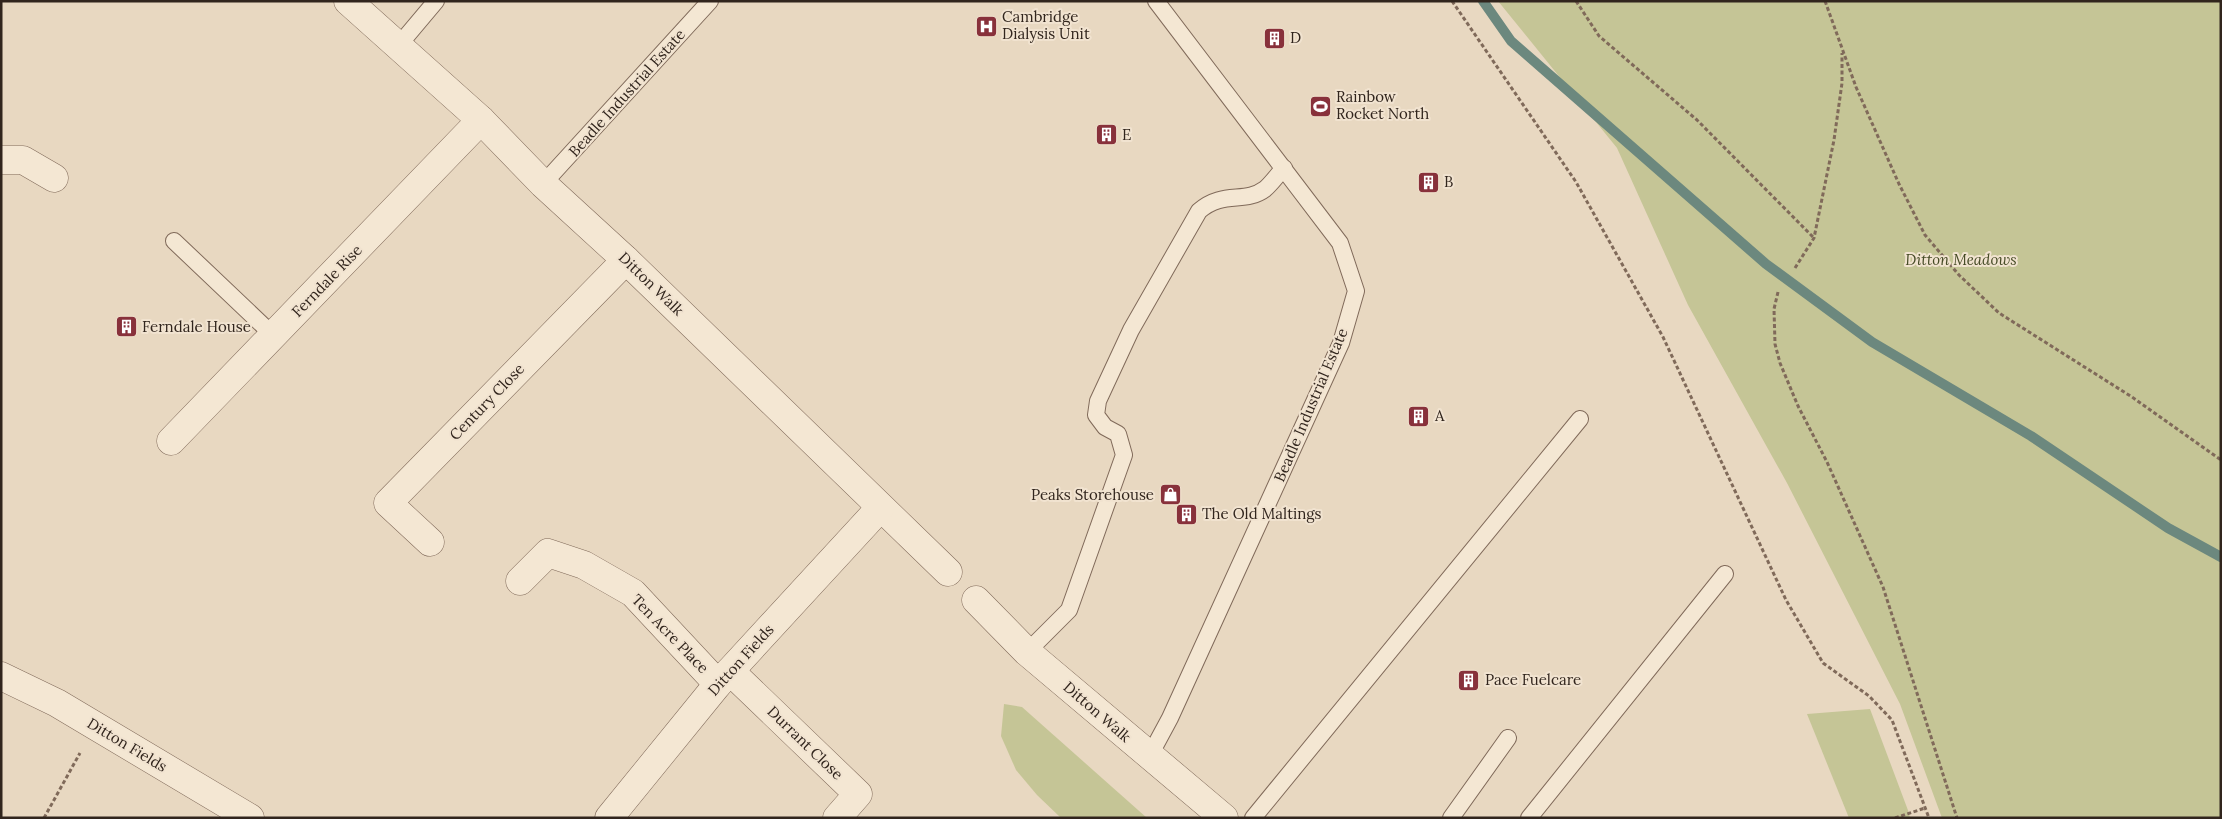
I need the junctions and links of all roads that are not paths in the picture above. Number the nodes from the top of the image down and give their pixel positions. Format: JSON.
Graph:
{"nodes":[{"id":1,"x":348,"y":1,"type":"edge"},
{"id":2,"x":436,"y":1,"type":"edge"},
{"id":3,"x":710,"y":1,"type":"edge"},
{"id":4,"x":1156,"y":1,"type":"edge"},
{"id":5,"x":399,"y":45,"type":"junction"},
{"id":6,"x":482,"y":120,"type":"junction"},
{"id":7,"x":1,"y":160,"type":"edge"},
{"id":8,"x":1284,"y":168,"type":"junction"},
{"id":9,"x":54,"y":178,"type":"dead end"},
{"id":10,"x":543,"y":184,"type":"junction"},
{"id":11,"x":174,"y":241,"type":"dead end"},
{"id":12,"x":626,"y":260,"type":"junction"},
{"id":13,"x":274,"y":336,"type":"junction"},
{"id":14,"x":1580,"y":418,"type":"dead end"},
{"id":15,"x":171,"y":441,"type":"dead end"},
{"id":16,"x":880,"y":508,"type":"junction"},
{"id":17,"x":430,"y":542,"type":"dead end"},
{"id":18,"x":948,"y":572,"type":"dead end"},
{"id":19,"x":1725,"y":574,"type":"dead end"},
{"id":20,"x":520,"y":581,"type":"dead end"},
{"id":21,"x":976,"y":600,"type":"dead end"},
{"id":22,"x":1027,"y":652,"type":"junction"},
{"id":23,"x":1,"y":676,"type":"edge"},
{"id":24,"x":724,"y":678,"type":"junction"},
{"id":25,"x":1508,"y":738,"type":"dead end"},
{"id":26,"x":1149,"y":756,"type":"junction"},
{"id":27,"x":250,"y":818,"type":"edge"},
{"id":28,"x":609,"y":818,"type":"edge"},
{"id":29,"x":837,"y":818,"type":"edge"},
{"id":30,"x":1224,"y":818,"type":"edge"},
{"id":31,"x":1253,"y":818,"type":"edge"},
{"id":32,"x":1451,"y":818,"type":"edge"},
{"id":33,"x":1529,"y":818,"type":"edge"}],
"edges":[{"from":1,"to":5,"type":"street","name":"Ditton Walk"},
{"from":2,"to":5,"type":"lane"},
{"from":3,"to":10,"type":"lane","name":"Beadle Industrial Estate"},
{"from":4,"to":8,"type":"lane","name":"Beadle Industrial Estate"},
{"from":5,"to":6,"type":"street","name":"Ditton Walk"},
{"from":6,"to":10,"type":"street","name":"Ditton Walk"},
{"from":6,"to":13,"type":"street","name":"Ferndale Rise"},
{"from":7,"to":9,"type":"street"},
{"from":8,"to":22,"type":"lane"},
{"from":8,"to":26,"type":"lane","name":"Beadle Industrial Estate"},
{"from":10,"to":12,"type":"street","name":"Ditton Walk"},
{"from":11,"to":13,"type":"lane"},
{"from":12,"to":16,"type":"street","name":"Ditton Walk"},
{"from":12,"to":17,"type":"street","name":"Century Close"},
{"from":13,"to":15,"type":"street","name":"Ferndale Rise"},
{"from":14,"to":31,"type":"lane"},
{"from":16,"to":18,"type":"street","name":"Ditton Walk"},
{"from":16,"to":24,"type":"street","name":"Ditton Fields"},
{"from":19,"to":33,"type":"lane"},
{"from":20,"to":24,"type":"street","name":"Ten Acre Place"},
{"from":21,"to":22,"type":"street","name":"Ditton Walk"},
{"from":22,"to":26,"type":"street","name":"Ditton Walk"},
{"from":23,"to":27,"type":"street","name":"Ditton Fields"},
{"from":24,"to":28,"type":"street","name":"Ditton Fields"},
{"from":24,"to":29,"type":"street","name":"Durrant Close"},
{"from":25,"to":32,"type":"lane"},
{"from":26,"to":30,"type":"street","name":"Ditton Walk"}]}
